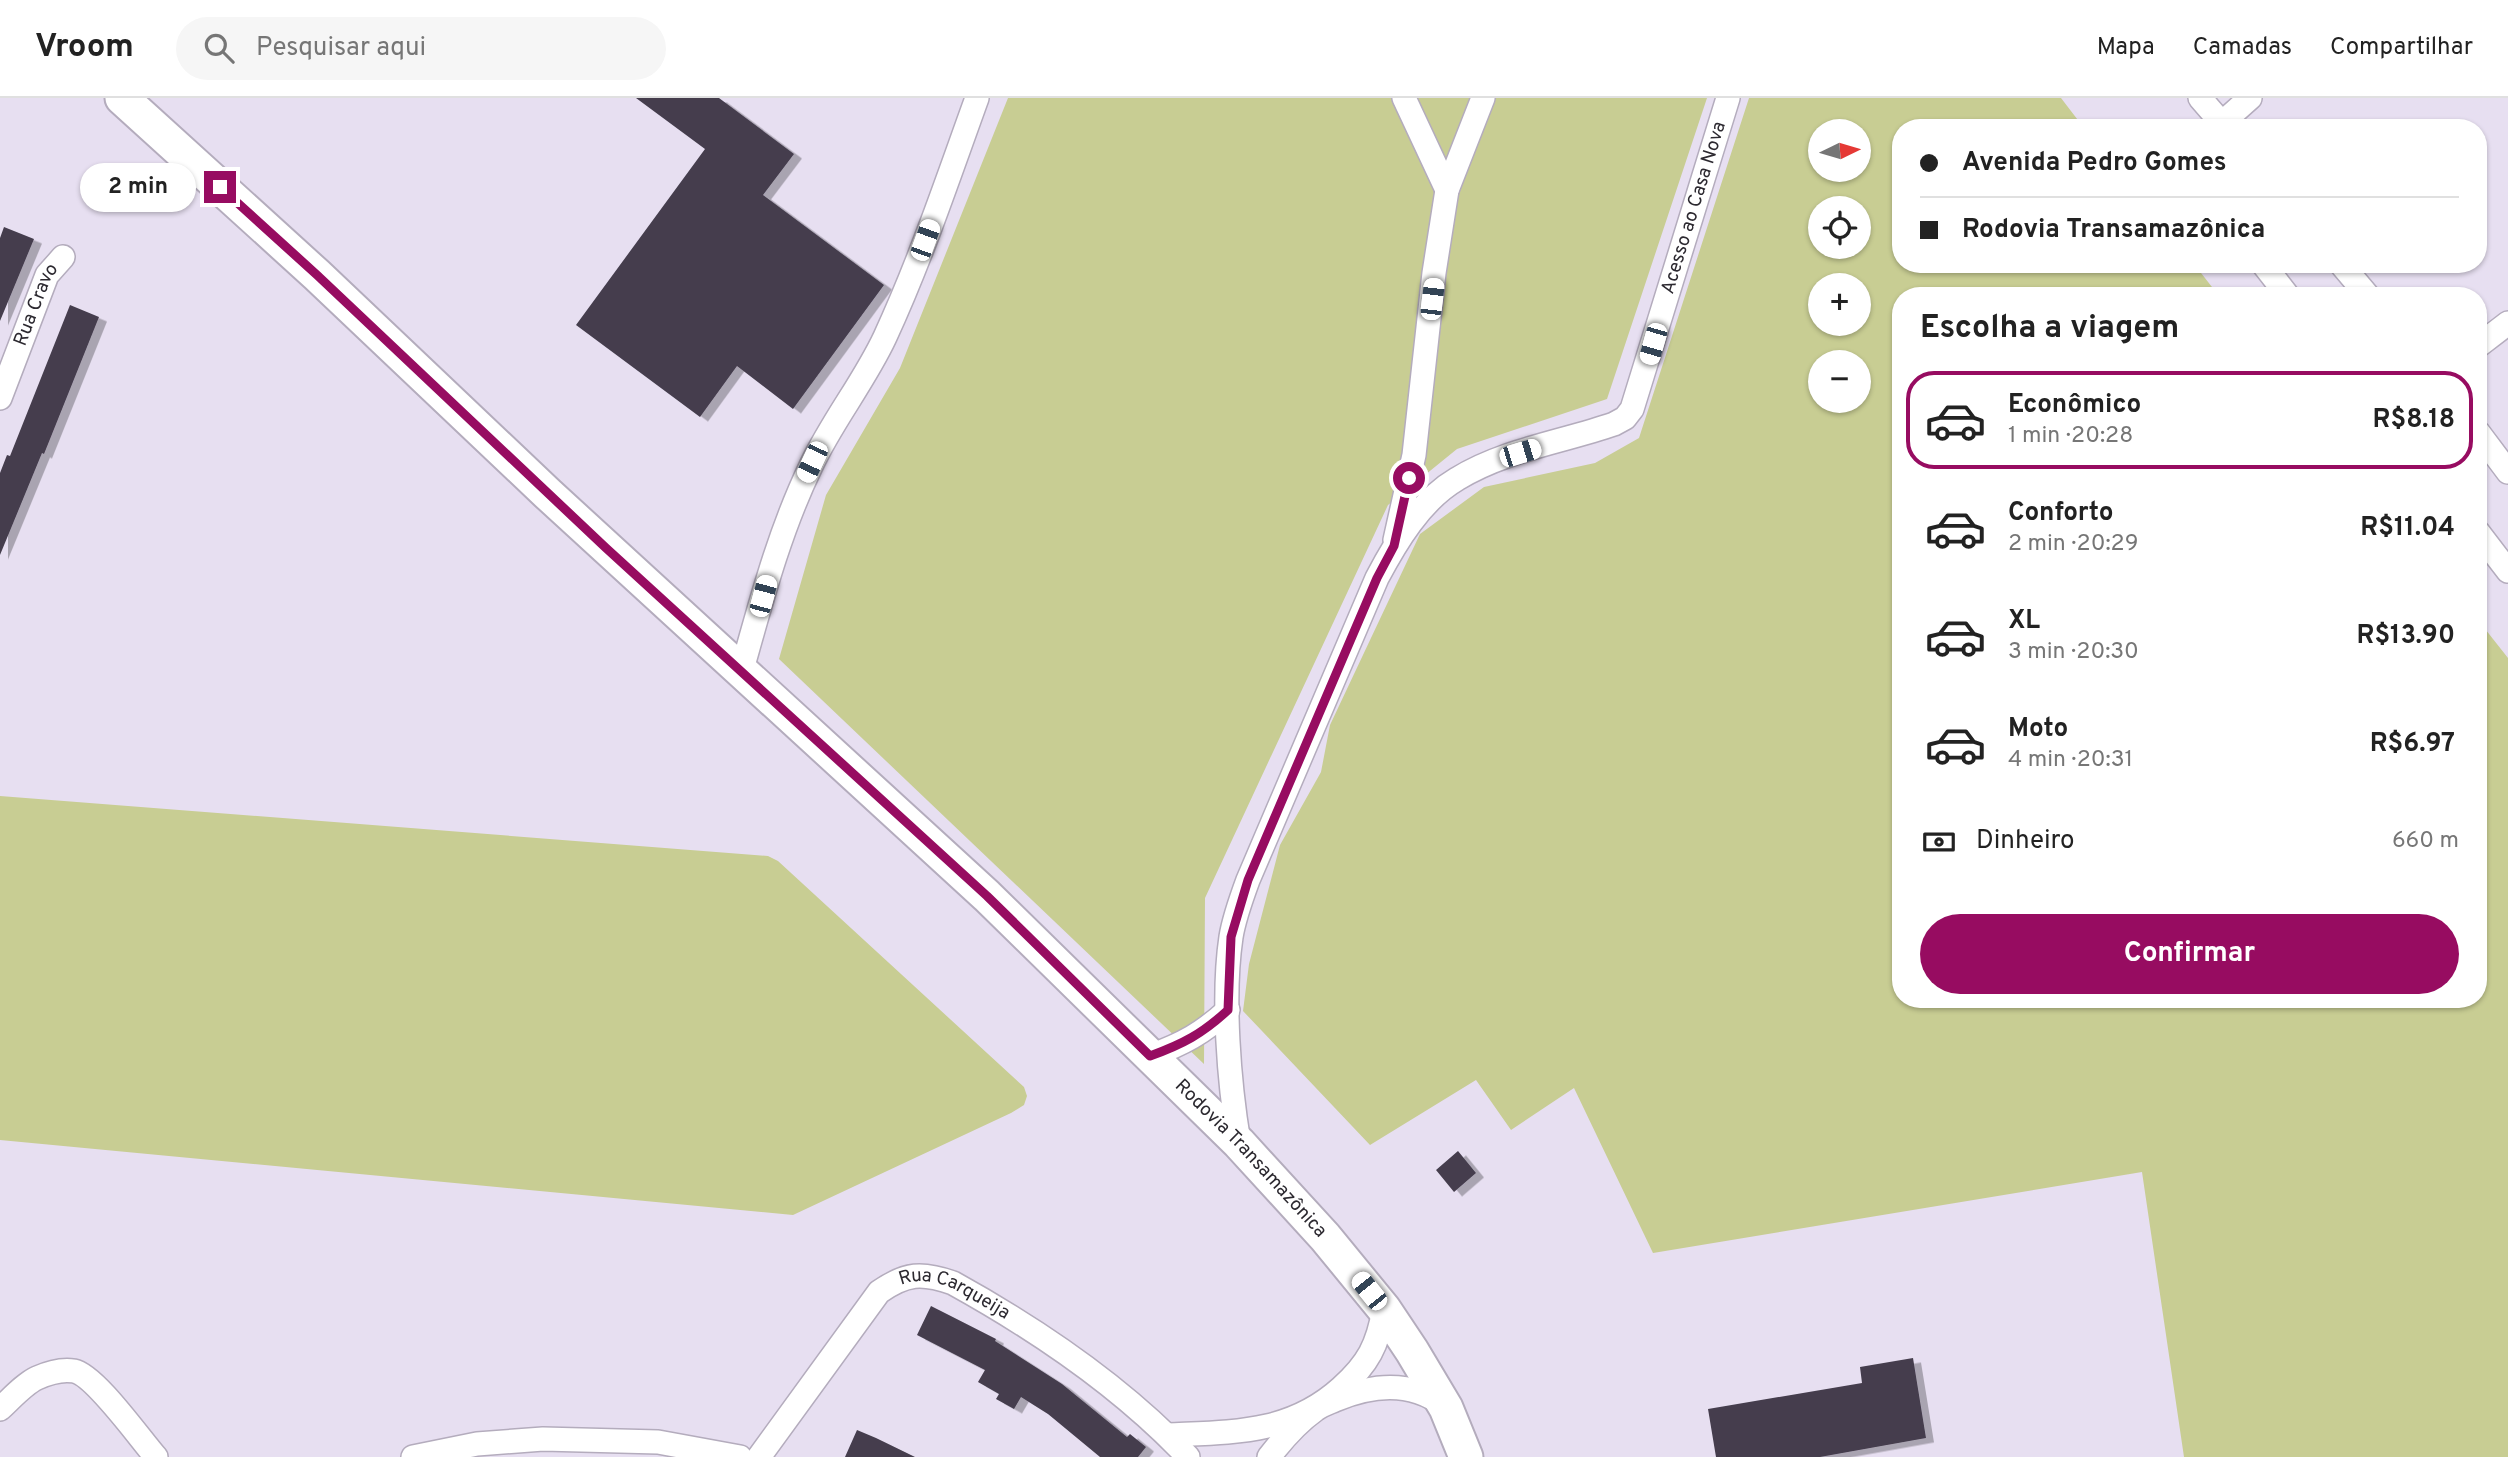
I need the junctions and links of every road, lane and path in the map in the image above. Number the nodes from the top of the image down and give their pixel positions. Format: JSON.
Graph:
{"nodes":[{"id":1,"x":122,"y":98,"type":"edge"},
{"id":2,"x":977,"y":98,"type":"edge"},
{"id":3,"x":1404,"y":98,"type":"edge"},
{"id":4,"x":1483,"y":98,"type":"edge"},
{"id":5,"x":1728,"y":98,"type":"edge"},
{"id":6,"x":2200,"y":98,"type":"edge"},
{"id":7,"x":2250,"y":98,"type":"edge"},
{"id":8,"x":2219,"y":119,"type":"edge"},
{"id":9,"x":2230,"y":119,"type":"edge"},
{"id":10,"x":1447,"y":190,"type":"junction"},
{"id":11,"x":63,"y":257,"type":"dead end"},
{"id":12,"x":2270,"y":273,"type":"edge"},
{"id":13,"x":2349,"y":273,"type":"edge"},
{"id":14,"x":2281,"y":287,"type":"edge"},
{"id":15,"x":2360,"y":287,"type":"edge"},
{"id":16,"x":2508,"y":323,"type":"edge"},
{"id":17,"x":2487,"y":339,"type":"edge"},
{"id":18,"x":0,"y":398,"type":"edge"},
{"id":19,"x":2487,"y":444,"type":"edge"},
{"id":20,"x":2508,"y":472,"type":"edge"},
{"id":21,"x":2487,"y":544,"type":"edge"},
{"id":22,"x":1394,"y":546,"type":"junction"},
{"id":23,"x":2508,"y":571,"type":"edge"},
{"id":24,"x":741,"y":673,"type":"junction"},
{"id":25,"x":1228,"y":1010,"type":"junction"},
{"id":26,"x":1150,"y":1056,"type":"junction"},
{"id":27,"x":1239,"y":1143,"type":"junction"},
{"id":28,"x":1384,"y":1309,"type":"junction"},
{"id":29,"x":1317,"y":1408,"type":"junction"},
{"id":30,"x":1446,"y":1408,"type":"junction"},
{"id":31,"x":0,"y":1409,"type":"edge"},
{"id":32,"x":1168,"y":1435,"type":"junction"},
{"id":33,"x":585,"y":1448,"type":"edge"},
{"id":34,"x":156,"y":1457,"type":"edge"},
{"id":35,"x":413,"y":1457,"type":"edge"},
{"id":36,"x":740,"y":1457,"type":"edge"},
{"id":37,"x":759,"y":1457,"type":"edge"},
{"id":38,"x":1188,"y":1457,"type":"edge"},
{"id":39,"x":1269,"y":1457,"type":"edge"},
{"id":40,"x":1466,"y":1457,"type":"edge"}],
"edges":[{"from":1,"to":24,"type":"highway","name":"Rodovia Transamazônica"},
{"from":2,"to":24,"type":"street"},
{"from":3,"to":10,"type":"street"},
{"from":4,"to":10,"type":"street"},
{"from":5,"to":22,"type":"street","name":"Acesso ao Casa Nova"},
{"from":6,"to":8,"type":"street"},
{"from":7,"to":9,"type":"street"},
{"from":10,"to":22,"type":"street"},
{"from":11,"to":18,"type":"street","name":"Rua Cravo"},
{"from":12,"to":14,"type":"street"},
{"from":13,"to":15,"type":"street"},
{"from":16,"to":17,"type":"street"},
{"from":19,"to":20,"type":"street"},
{"from":21,"to":23,"type":"street"},
{"from":22,"to":25,"type":"street","name":"Acesso ao Casa Nova"},
{"from":24,"to":26,"type":"highway","name":"Rodovia Transamazônica"},
{"from":25,"to":26,"type":"street"},
{"from":25,"to":27,"type":"street","name":"Acesso ao Casa Nova"},
{"from":26,"to":27,"type":"highway","name":"Rodovia Transamazônica"},
{"from":27,"to":28,"type":"highway","name":"Rodovia Transamazônica"},
{"from":28,"to":29,"type":"street"},
{"from":28,"to":30,"type":"highway","name":"Rodovia Transamazônica"},
{"from":29,"to":30,"type":"street"},
{"from":29,"to":32,"type":"street"},
{"from":29,"to":39,"type":"street"},
{"from":30,"to":40,"type":"highway","name":"Rodovia Transamazônica"},
{"from":31,"to":34,"type":"street"},
{"from":32,"to":37,"type":"street","name":"Rua Carqueija"},
{"from":32,"to":38,"type":"street","name":"Rua Carqueija"},
{"from":33,"to":35,"type":"street"},
{"from":33,"to":36,"type":"street"}]}
